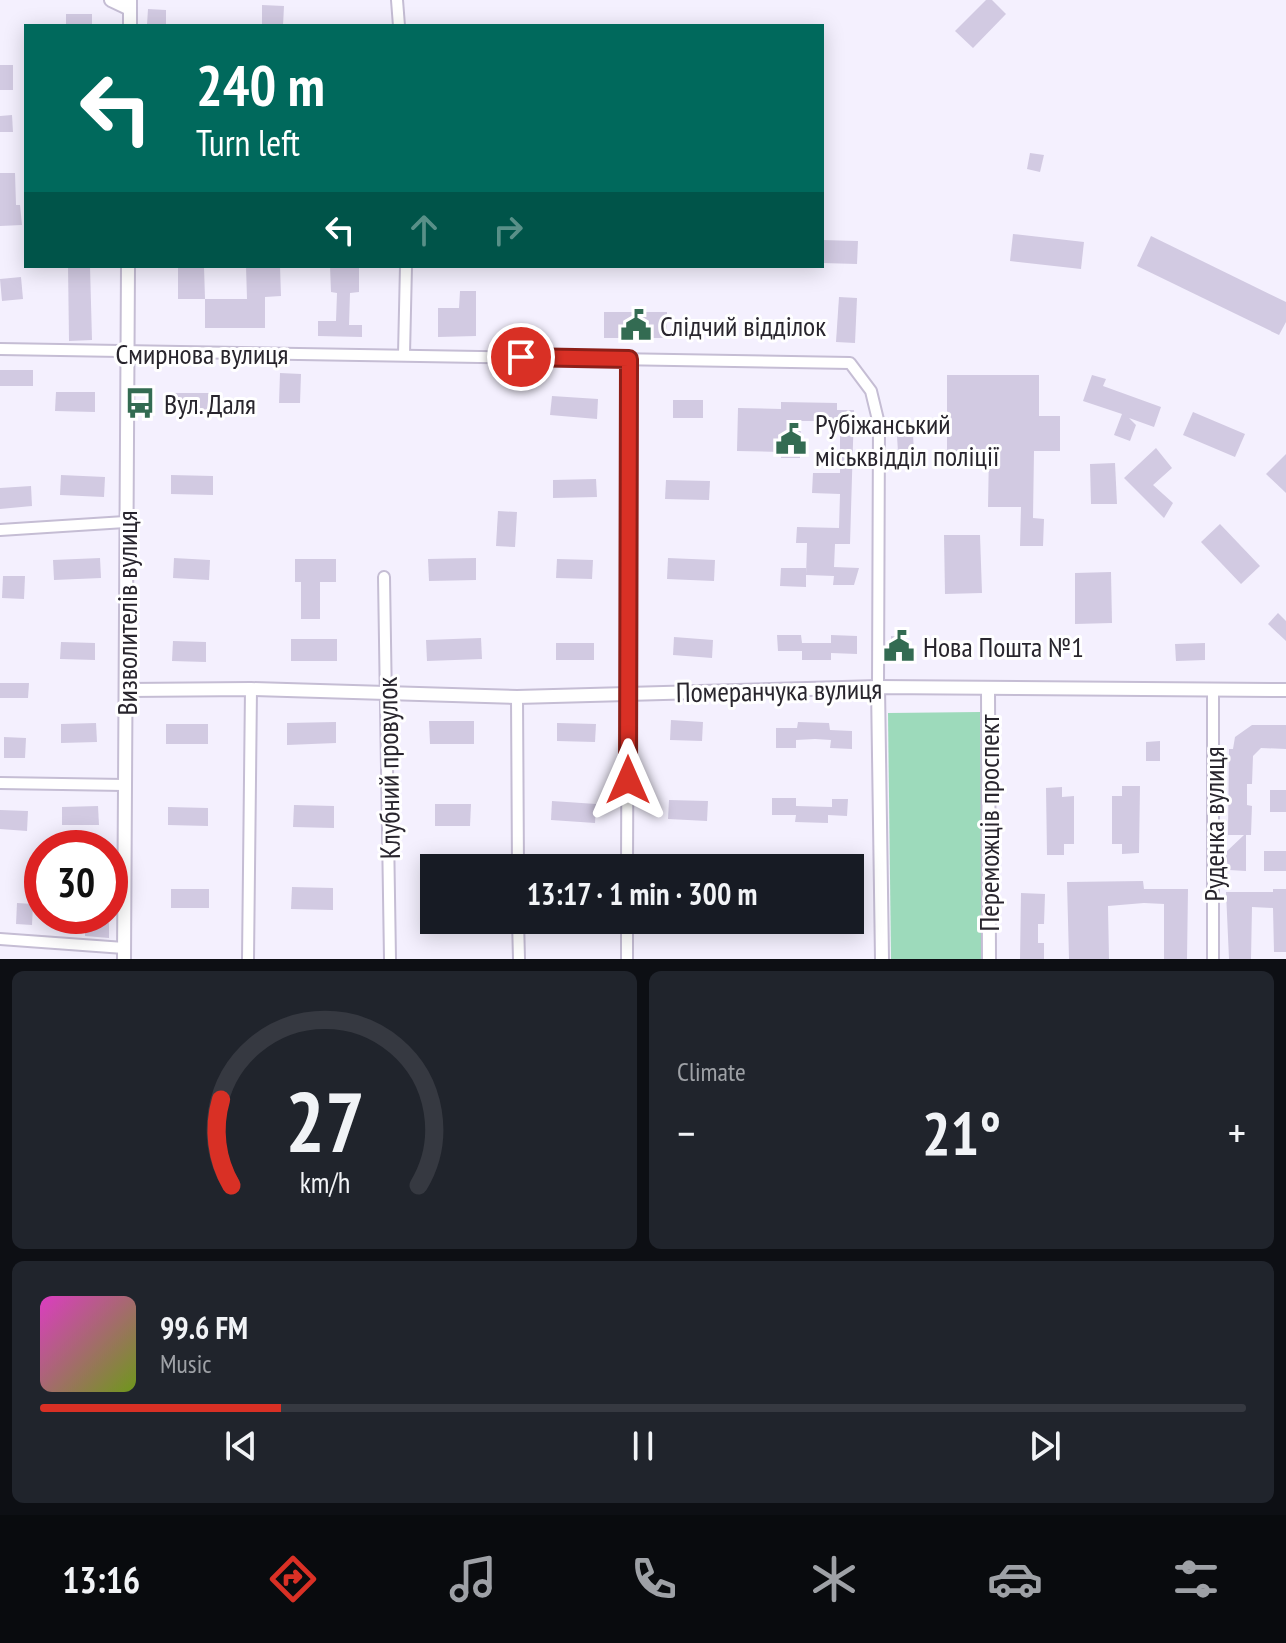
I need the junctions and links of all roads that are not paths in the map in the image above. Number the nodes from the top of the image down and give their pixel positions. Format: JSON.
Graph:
{"nodes":[{"id":1,"x":111,"y":0,"type":"edge"},
{"id":2,"x":397,"y":0,"type":"edge"},
{"id":3,"x":130,"y":4,"type":"edge"},
{"id":4,"x":399,"y":24,"type":"edge"},
{"id":5,"x":128,"y":268,"type":"edge"},
{"id":6,"x":406,"y":268,"type":"edge"},
{"id":7,"x":0,"y":349,"type":"edge"},
{"id":8,"x":129,"y":353,"type":"junction"},
{"id":9,"x":404,"y":354,"type":"junction"},
{"id":10,"x":629,"y":359,"type":"junction"},
{"id":11,"x":125,"y":522,"type":"junction"},
{"id":12,"x":0,"y":530,"type":"edge"},
{"id":13,"x":384,"y":577,"type":"dead end"},
{"id":14,"x":878,"y":687,"type":"junction"},
{"id":15,"x":988,"y":688,"type":"junction"},
{"id":16,"x":251,"y":689,"type":"junction"},
{"id":17,"x":1213,"y":689,"type":"junction"},
{"id":18,"x":128,"y":690,"type":"junction"},
{"id":19,"x":1286,"y":690,"type":"edge"},
{"id":20,"x":628,"y":693,"type":"junction"},
{"id":21,"x":387,"y":696,"type":"junction"},
{"id":22,"x":517,"y":697,"type":"junction"},
{"id":23,"x":0,"y":783,"type":"edge"},
{"id":24,"x":124,"y":785,"type":"junction"},
{"id":25,"x":518,"y":854,"type":"edge"},
{"id":26,"x":627,"y":854,"type":"edge"},
{"id":27,"x":518,"y":934,"type":"edge"},
{"id":28,"x":627,"y":934,"type":"edge"},
{"id":29,"x":0,"y":939,"type":"edge"},
{"id":30,"x":124,"y":954,"type":"edge"},
{"id":31,"x":248,"y":959,"type":"edge"},
{"id":32,"x":390,"y":959,"type":"edge"},
{"id":33,"x":519,"y":959,"type":"edge"},
{"id":34,"x":627,"y":959,"type":"edge"},
{"id":35,"x":882,"y":959,"type":"edge"},
{"id":36,"x":989,"y":959,"type":"edge"},
{"id":37,"x":1213,"y":959,"type":"edge"}],
"edges":[{"from":1,"to":3,"type":"street"},
{"from":2,"to":4,"type":"street"},
{"from":5,"to":8,"type":"street","name":"Визволителів вулиця"},
{"from":6,"to":9,"type":"street"},
{"from":7,"to":8,"type":"street","name":"Смирнова вулиця"},
{"from":8,"to":9,"type":"street","name":"Смирнова вулиця"},
{"from":8,"to":11,"type":"street","name":"Визволителів вулиця"},
{"from":9,"to":10,"type":"street","name":"Смирнова вулиця"},
{"from":10,"to":14,"type":"street","name":"Смирнова вулиця"},
{"from":10,"to":20,"type":"street"},
{"from":11,"to":12,"type":"street"},
{"from":11,"to":18,"type":"street","name":"Визволителів вулиця"},
{"from":13,"to":21,"type":"street","name":"Клубний провулок"},
{"from":14,"to":15,"type":"street","name":"Померанчука вулиця"},
{"from":14,"to":20,"type":"street","name":"Померанчука вулиця"},
{"from":14,"to":35,"type":"street"},
{"from":15,"to":17,"type":"street","name":"Померанчука вулиця"},
{"from":15,"to":36,"type":"street","name":"Переможців проспект"},
{"from":16,"to":18,"type":"street","name":"Померанчука вулиця"},
{"from":16,"to":21,"type":"street","name":"Померанчука вулиця"},
{"from":16,"to":31,"type":"street"},
{"from":17,"to":19,"type":"street","name":"Померанчука вулиця"},
{"from":17,"to":37,"type":"street","name":"Руденка вулиця"},
{"from":18,"to":24,"type":"street","name":"Визволителів вулиця"},
{"from":20,"to":22,"type":"street","name":"Померанчука вулиця"},
{"from":20,"to":26,"type":"street"},
{"from":21,"to":22,"type":"street","name":"Померанчука вулиця"},
{"from":21,"to":32,"type":"street","name":"Клубний провулок"},
{"from":22,"to":25,"type":"street"},
{"from":23,"to":24,"type":"street"},
{"from":24,"to":30,"type":"street","name":"Визволителів вулиця"},
{"from":27,"to":33,"type":"street"},
{"from":28,"to":34,"type":"street"},
{"from":29,"to":30,"type":"street"}]}
